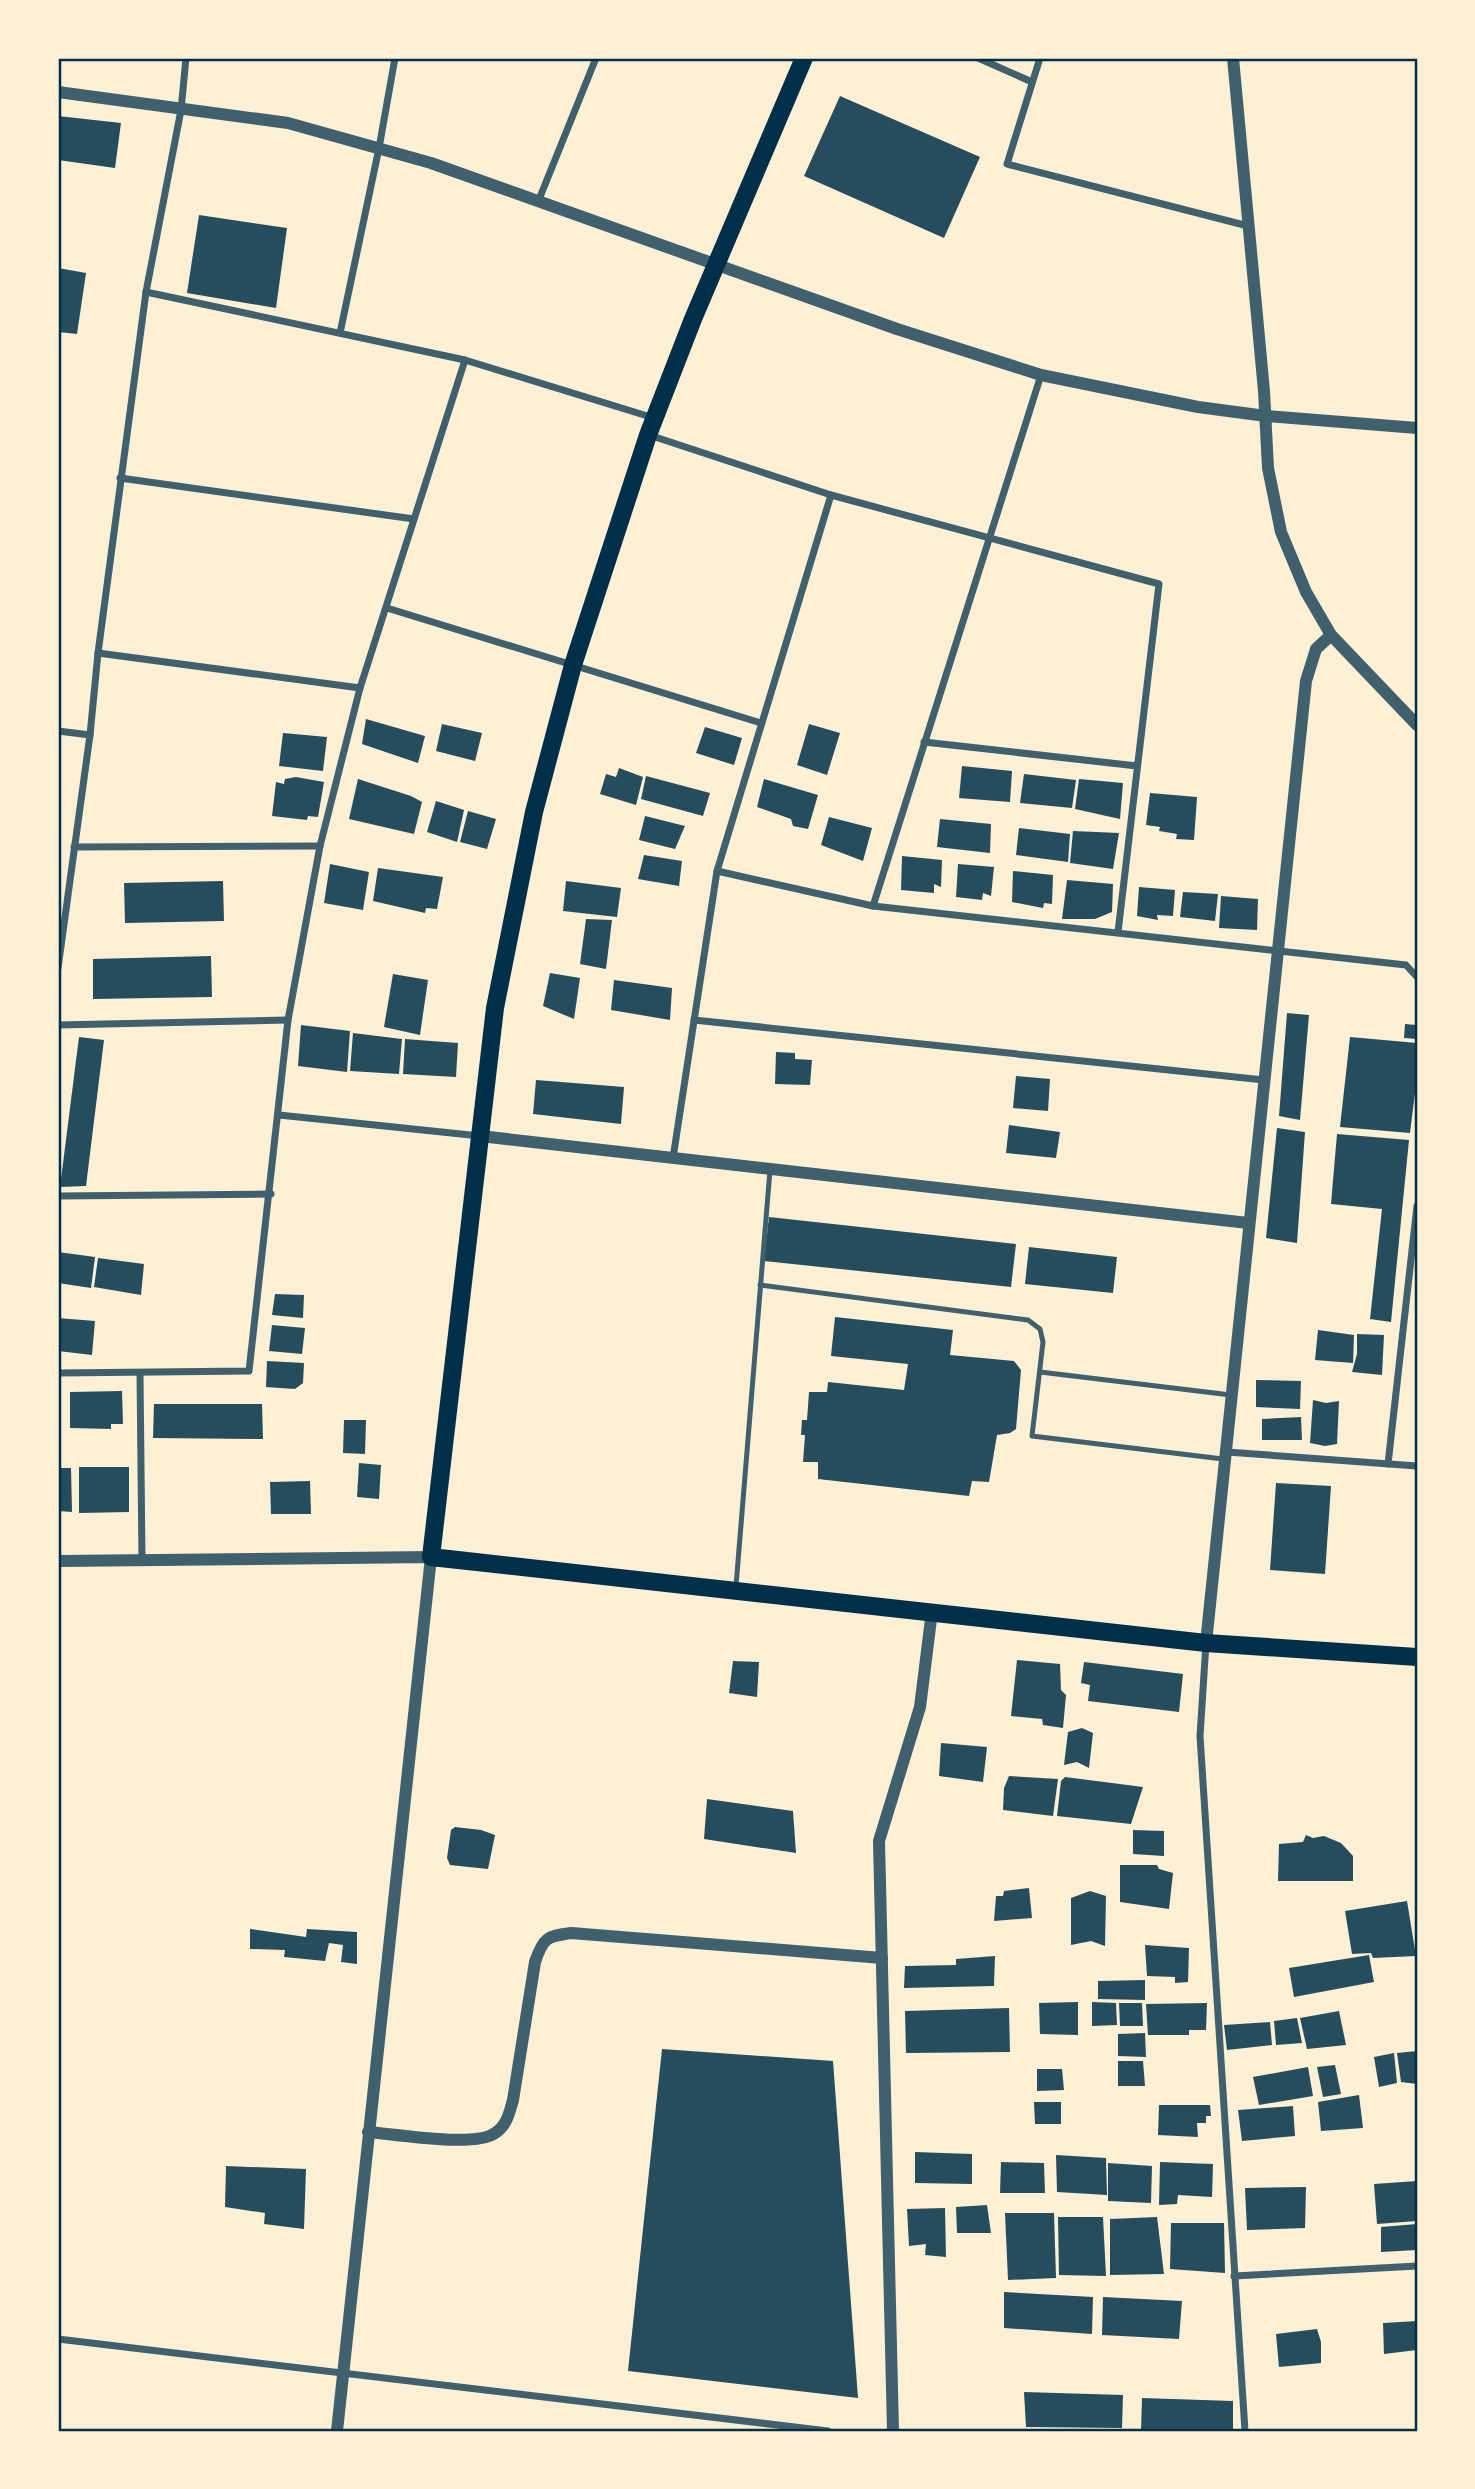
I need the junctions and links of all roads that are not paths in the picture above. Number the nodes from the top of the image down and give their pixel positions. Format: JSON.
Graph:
{"nodes":[{"id":1,"x":186,"y":58,"type":"edge"},
{"id":2,"x":395,"y":58,"type":"edge"},
{"id":3,"x":596,"y":58,"type":"edge"},
{"id":4,"x":804,"y":58,"type":"edge"},
{"id":5,"x":978,"y":58,"type":"edge"},
{"id":6,"x":1040,"y":58,"type":"edge"},
{"id":7,"x":1233,"y":58,"type":"edge"},
{"id":8,"x":1032,"y":82,"type":"junction"},
{"id":9,"x":58,"y":92,"type":"edge"},
{"id":10,"x":181,"y":110,"type":"junction"},
{"id":11,"x":379,"y":148,"type":"junction"},
{"id":12,"x":538,"y":202,"type":"junction"},
{"id":13,"x":1248,"y":226,"type":"junction"},
{"id":14,"x":715,"y":265,"type":"junction"},
{"id":15,"x":146,"y":292,"type":"junction"},
{"id":16,"x":340,"y":333,"type":"junction"},
{"id":17,"x":465,"y":360,"type":"junction"},
{"id":18,"x":1041,"y":375,"type":"junction"},
{"id":19,"x":1266,"y":416,"type":"junction"},
{"id":20,"x":651,"y":427,"type":"junction"},
{"id":21,"x":1417,"y":428,"type":"edge"},
{"id":22,"x":120,"y":478,"type":"junction"},
{"id":23,"x":831,"y":495,"type":"junction"},
{"id":24,"x":414,"y":519,"type":"junction"},
{"id":25,"x":990,"y":538,"type":"junction"},
{"id":26,"x":387,"y":608,"type":"junction"},
{"id":27,"x":1331,"y":635,"type":"junction"},
{"id":28,"x":98,"y":653,"type":"junction"},
{"id":29,"x":573,"y":664,"type":"junction"},
{"id":30,"x":360,"y":688,"type":"junction"},
{"id":31,"x":761,"y":723,"type":"junction"},
{"id":32,"x":1417,"y":724,"type":"edge"},
{"id":33,"x":58,"y":731,"type":"edge"},
{"id":34,"x":90,"y":735,"type":"junction"},
{"id":35,"x":925,"y":741,"type":"junction"},
{"id":36,"x":1137,"y":766,"type":"junction"},
{"id":37,"x":320,"y":846,"type":"junction"},
{"id":38,"x":74,"y":847,"type":"junction"},
{"id":39,"x":717,"y":871,"type":"junction"},
{"id":40,"x":873,"y":906,"type":"junction"},
{"id":41,"x":1118,"y":932,"type":"junction"},
{"id":42,"x":1279,"y":951,"type":"junction"},
{"id":43,"x":58,"y":968,"type":"edge"},
{"id":44,"x":1417,"y":977,"type":"edge"},
{"id":45,"x":288,"y":1020,"type":"junction"},
{"id":46,"x":694,"y":1020,"type":"junction"},
{"id":47,"x":58,"y":1025,"type":"edge"},
{"id":48,"x":1264,"y":1080,"type":"junction"},
{"id":49,"x":279,"y":1115,"type":"junction"},
{"id":50,"x":480,"y":1136,"type":"junction"},
{"id":51,"x":673,"y":1158,"type":"junction"},
{"id":52,"x":770,"y":1169,"type":"junction"},
{"id":53,"x":271,"y":1194,"type":"junction"},
{"id":54,"x":58,"y":1196,"type":"edge"},
{"id":55,"x":1417,"y":1206,"type":"edge"},
{"id":56,"x":1248,"y":1223,"type":"junction"},
{"id":57,"x":760,"y":1285,"type":"junction"},
{"id":58,"x":1040,"y":1372,"type":"junction"},
{"id":59,"x":58,"y":1373,"type":"edge"},
{"id":60,"x":140,"y":1373,"type":"junction"},
{"id":61,"x":1232,"y":1395,"type":"junction"},
{"id":62,"x":1226,"y":1456,"type":"junction"},
{"id":63,"x":1388,"y":1464,"type":"junction"},
{"id":64,"x":1417,"y":1466,"type":"edge"},
{"id":65,"x":432,"y":1557,"type":"junction"},
{"id":66,"x":58,"y":1561,"type":"edge"},
{"id":67,"x":142,"y":1561,"type":"junction"},
{"id":68,"x":735,"y":1589,"type":"junction"},
{"id":69,"x":932,"y":1611,"type":"junction"},
{"id":70,"x":1206,"y":1643,"type":"junction"},
{"id":71,"x":1417,"y":1657,"type":"edge"},
{"id":72,"x":882,"y":1958,"type":"junction"},
{"id":73,"x":368,"y":2132,"type":"junction"},
{"id":74,"x":1417,"y":2266,"type":"edge"},
{"id":75,"x":1234,"y":2276,"type":"junction"},
{"id":76,"x":58,"y":2339,"type":"edge"},
{"id":77,"x":343,"y":2372,"type":"junction"},
{"id":78,"x":337,"y":2431,"type":"edge"},
{"id":79,"x":828,"y":2431,"type":"edge"},
{"id":80,"x":893,"y":2431,"type":"edge"},
{"id":81,"x":1245,"y":2431,"type":"edge"}],
"edges":[{"from":1,"to":10,"type":"street"},
{"from":2,"to":11,"type":"street"},
{"from":3,"to":12,"type":"street"},
{"from":4,"to":14,"type":"main road"},
{"from":5,"to":8,"type":"street"},
{"from":6,"to":8,"type":"street"},
{"from":7,"to":13,"type":"street"},
{"from":8,"to":13,"type":"street"},
{"from":9,"to":10,"type":"street"},
{"from":10,"to":11,"type":"street"},
{"from":10,"to":15,"type":"street"},
{"from":11,"to":12,"type":"street"},
{"from":11,"to":16,"type":"street"},
{"from":12,"to":14,"type":"street"},
{"from":13,"to":19,"type":"street"},
{"from":14,"to":18,"type":"street"},
{"from":14,"to":20,"type":"main road"},
{"from":15,"to":16,"type":"street"},
{"from":15,"to":22,"type":"street"},
{"from":16,"to":17,"type":"street"},
{"from":17,"to":20,"type":"street"},
{"from":17,"to":24,"type":"street"},
{"from":18,"to":19,"type":"street"},
{"from":18,"to":25,"type":"street"},
{"from":19,"to":21,"type":"street"},
{"from":19,"to":27,"type":"street"},
{"from":20,"to":23,"type":"street"},
{"from":20,"to":29,"type":"main road"},
{"from":22,"to":24,"type":"street"},
{"from":22,"to":28,"type":"street"},
{"from":23,"to":25,"type":"street"},
{"from":23,"to":31,"type":"street"},
{"from":24,"to":26,"type":"street"},
{"from":25,"to":35,"type":"street"},
{"from":25,"to":36,"type":"street"},
{"from":26,"to":29,"type":"street"},
{"from":26,"to":30,"type":"street"},
{"from":27,"to":32,"type":"street"},
{"from":27,"to":42,"type":"street"},
{"from":28,"to":30,"type":"street"},
{"from":28,"to":34,"type":"street"},
{"from":29,"to":31,"type":"street"},
{"from":29,"to":50,"type":"main road"},
{"from":30,"to":37,"type":"street"},
{"from":31,"to":39,"type":"street"},
{"from":33,"to":34,"type":"street"},
{"from":34,"to":38,"type":"street"},
{"from":35,"to":36,"type":"street"},
{"from":35,"to":40,"type":"street"},
{"from":36,"to":41,"type":"street"},
{"from":37,"to":38,"type":"street"},
{"from":37,"to":45,"type":"street"},
{"from":38,"to":43,"type":"street"},
{"from":39,"to":40,"type":"street"},
{"from":39,"to":46,"type":"street"},
{"from":40,"to":41,"type":"street"},
{"from":41,"to":42,"type":"street"},
{"from":42,"to":44,"type":"street"},
{"from":42,"to":48,"type":"street"},
{"from":45,"to":47,"type":"street"},
{"from":45,"to":49,"type":"street"},
{"from":46,"to":48,"type":"street"},
{"from":46,"to":51,"type":"street"},
{"from":48,"to":56,"type":"street"},
{"from":49,"to":50,"type":"street"},
{"from":49,"to":53,"type":"street"},
{"from":50,"to":51,"type":"street"},
{"from":50,"to":65,"type":"main road"},
{"from":51,"to":52,"type":"street"},
{"from":52,"to":56,"type":"street"},
{"from":52,"to":57,"type":"lane"},
{"from":53,"to":54,"type":"street"},
{"from":53,"to":60,"type":"street"},
{"from":55,"to":63,"type":"street"},
{"from":56,"to":61,"type":"street"},
{"from":57,"to":58,"type":"lane"},
{"from":57,"to":68,"type":"lane"},
{"from":58,"to":61,"type":"lane"},
{"from":58,"to":62,"type":"lane"},
{"from":59,"to":60,"type":"street"},
{"from":60,"to":67,"type":"street"},
{"from":61,"to":62,"type":"street"},
{"from":62,"to":63,"type":"street"},
{"from":62,"to":70,"type":"street"},
{"from":63,"to":64,"type":"street"},
{"from":65,"to":67,"type":"street"},
{"from":65,"to":68,"type":"main road"},
{"from":65,"to":73,"type":"street"},
{"from":66,"to":67,"type":"street"},
{"from":68,"to":69,"type":"main road"},
{"from":69,"to":70,"type":"main road"},
{"from":69,"to":72,"type":"street"},
{"from":70,"to":71,"type":"main road"},
{"from":70,"to":75,"type":"street"},
{"from":72,"to":73,"type":"street"},
{"from":72,"to":80,"type":"street"},
{"from":73,"to":77,"type":"street"},
{"from":74,"to":75,"type":"street"},
{"from":75,"to":81,"type":"street"},
{"from":76,"to":77,"type":"street"},
{"from":77,"to":78,"type":"street"},
{"from":77,"to":79,"type":"street"}]}
